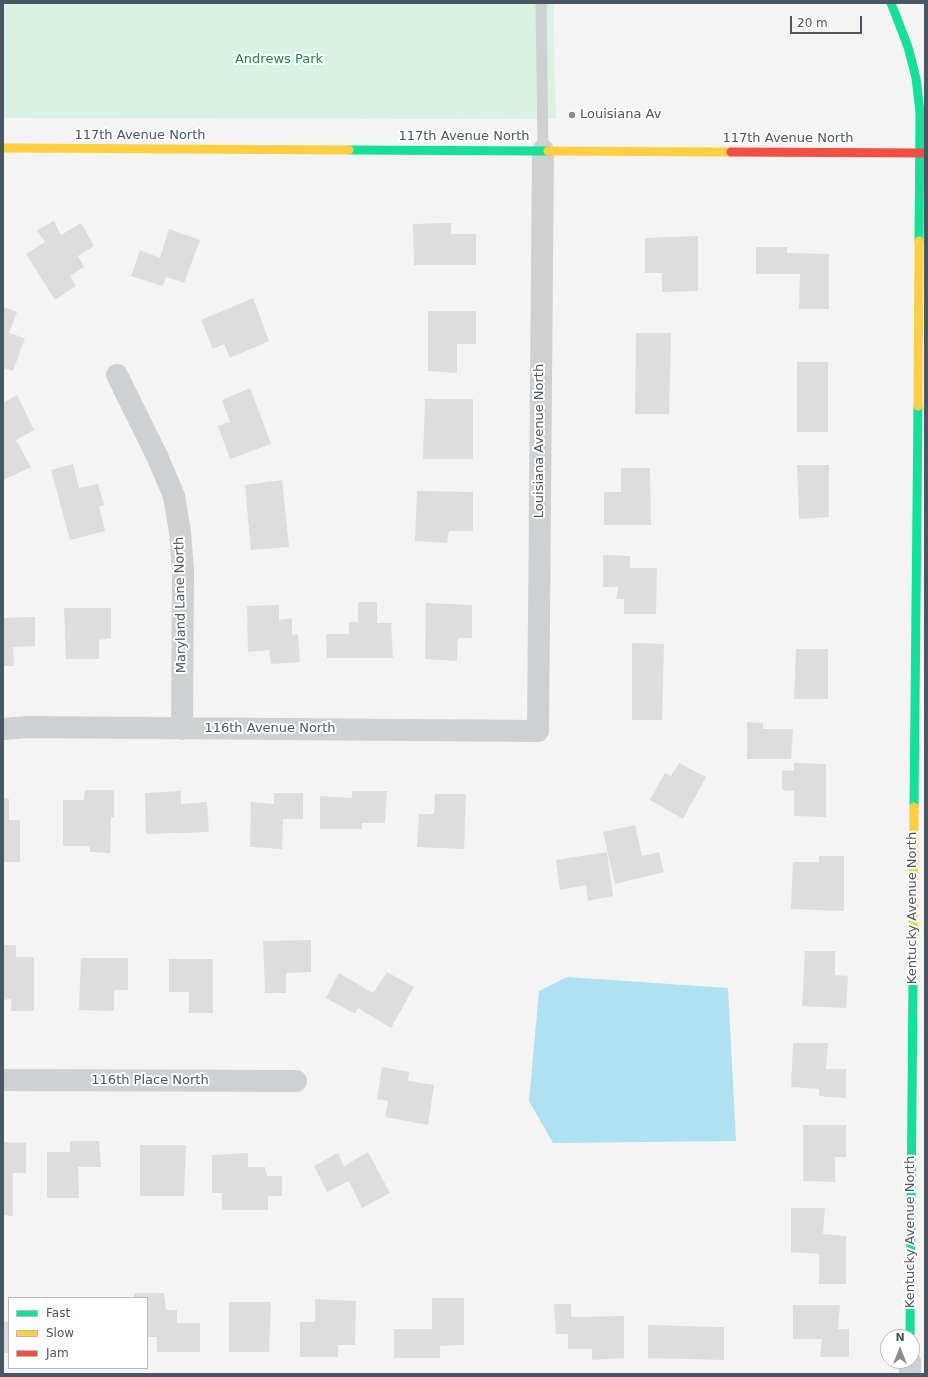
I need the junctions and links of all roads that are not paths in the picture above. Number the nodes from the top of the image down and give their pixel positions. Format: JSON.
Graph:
{"nodes":[{"id":1,"x":541,"y":3,"type":"edge"},
{"id":2,"x":891,"y":3,"type":"edge"},
{"id":3,"x":3,"y":148,"type":"edge"},
{"id":4,"x":543,"y":150,"type":"junction"},
{"id":5,"x":923,"y":153,"type":"edge"},
{"id":6,"x":117,"y":375,"type":"dead end"},
{"id":7,"x":3,"y":729,"type":"edge"},
{"id":8,"x":182,"y":729,"type":"junction"},
{"id":9,"x":538,"y":731,"type":"joint"},
{"id":10,"x":919,"y":882,"type":"edge"},
{"id":11,"x":3,"y":1080,"type":"edge"},
{"id":12,"x":296,"y":1081,"type":"dead end"},
{"id":13,"x":910,"y":1329,"type":"edge"}],
"edges":[{"from":1,"to":4,"type":"lane"},
{"from":2,"to":5,"type":"street","name":"Kentucky Avenue North"},
{"from":3,"to":4,"type":"street","name":"117th Avenue North"},
{"from":4,"to":5,"type":"street","name":"117th Avenue North"},
{"from":4,"to":9,"type":"street","name":"Louisiana Avenue North"},
{"from":5,"to":10,"type":"street","name":"Kentucky Avenue North"},
{"from":6,"to":8,"type":"street","name":"Maryland Lane North"},
{"from":7,"to":8,"type":"street","name":"116th Avenue North"},
{"from":8,"to":9,"type":"street","name":"116th Avenue North"},
{"from":10,"to":13,"type":"street","name":"Kentucky Avenue North"},
{"from":11,"to":12,"type":"street","name":"116th Place North"}]}
